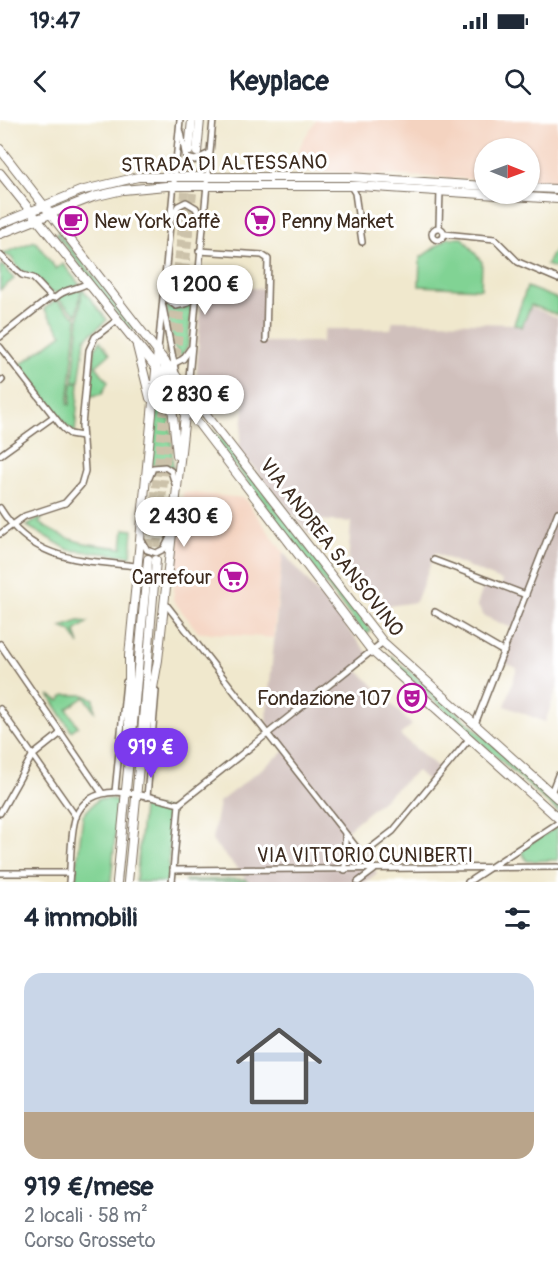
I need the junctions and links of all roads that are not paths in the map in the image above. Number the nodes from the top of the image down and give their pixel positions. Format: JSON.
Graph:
{"nodes":[{"id":1,"x":192,"y":120,"type":"edge"},
{"id":2,"x":201,"y":120,"type":"edge"},
{"id":3,"x":213,"y":120,"type":"edge"},
{"id":4,"x":180,"y":121,"type":"edge"},
{"id":5,"x":0,"y":149,"type":"edge"},
{"id":6,"x":208,"y":154,"type":"junction"},
{"id":7,"x":0,"y":173,"type":"edge"},
{"id":8,"x":206,"y":176,"type":"junction"},
{"id":9,"x":174,"y":177,"type":"junction"},
{"id":10,"x":349,"y":181,"type":"junction"},
{"id":11,"x":174,"y":186,"type":"junction"},
{"id":12,"x":205,"y":186,"type":"junction"},
{"id":13,"x":474,"y":186,"type":"edge"},
{"id":14,"x":440,"y":188,"type":"junction"},
{"id":15,"x":540,"y":188,"type":"edge"},
{"id":16,"x":558,"y":189,"type":"edge"},
{"id":17,"x":558,"y":199,"type":"edge"},
{"id":18,"x":45,"y":205,"type":"junction"},
{"id":19,"x":31,"y":211,"type":"junction"},
{"id":20,"x":50,"y":213,"type":"junction"},
{"id":21,"x":37,"y":218,"type":"junction"},
{"id":22,"x":170,"y":223,"type":"junction"},
{"id":23,"x":0,"y":224,"type":"edge"},
{"id":24,"x":202,"y":226,"type":"junction"},
{"id":25,"x":439,"y":227,"type":"junction"},
{"id":26,"x":0,"y":234,"type":"edge"},
{"id":27,"x":444,"y":234,"type":"junction"},
{"id":28,"x":362,"y":242,"type":"dead end"},
{"id":29,"x":199,"y":251,"type":"junction"},
{"id":30,"x":0,"y":255,"type":"edge"},
{"id":31,"x":165,"y":279,"type":"junction"},
{"id":32,"x":558,"y":279,"type":"edge"},
{"id":33,"x":88,"y":283,"type":"junction"},
{"id":34,"x":196,"y":283,"type":"junction"},
{"id":35,"x":51,"y":297,"type":"junction"},
{"id":36,"x":162,"y":299,"type":"junction"},
{"id":37,"x":117,"y":320,"type":"junction"},
{"id":38,"x":0,"y":337,"type":"edge"},
{"id":39,"x":266,"y":340,"type":"dead end"},
{"id":40,"x":136,"y":343,"type":"junction"},
{"id":41,"x":0,"y":347,"type":"edge"},
{"id":42,"x":191,"y":348,"type":"junction"},
{"id":43,"x":158,"y":350,"type":"junction"},
{"id":44,"x":169,"y":365,"type":"junction"},
{"id":45,"x":156,"y":368,"type":"junction"},
{"id":46,"x":179,"y":387,"type":"junction"},
{"id":47,"x":152,"y":405,"type":"junction"},
{"id":48,"x":185,"y":408,"type":"junction"},
{"id":49,"x":53,"y":417,"type":"junction"},
{"id":50,"x":82,"y":436,"type":"junction"},
{"id":51,"x":0,"y":456,"type":"edge"},
{"id":52,"x":178,"y":474,"type":"junction"},
{"id":53,"x":177,"y":491,"type":"junction"},
{"id":54,"x":144,"y":492,"type":"junction"},
{"id":55,"x":0,"y":508,"type":"edge"},
{"id":56,"x":558,"y":512,"type":"edge"},
{"id":57,"x":12,"y":526,"type":"junction"},
{"id":58,"x":173,"y":530,"type":"junction"},
{"id":59,"x":0,"y":534,"type":"edge"},
{"id":60,"x":140,"y":538,"type":"junction"},
{"id":61,"x":434,"y":560,"type":"dead end"},
{"id":62,"x":137,"y":566,"type":"junction"},
{"id":63,"x":526,"y":596,"type":"junction"},
{"id":64,"x":165,"y":603,"type":"junction"},
{"id":65,"x":435,"y":612,"type":"dead end"},
{"id":66,"x":383,"y":642,"type":"junction"},
{"id":67,"x":0,"y":644,"type":"edge"},
{"id":68,"x":372,"y":651,"type":"junction"},
{"id":69,"x":504,"y":652,"type":"junction"},
{"id":70,"x":129,"y":656,"type":"junction"},
{"id":71,"x":158,"y":660,"type":"junction"},
{"id":72,"x":0,"y":709,"type":"edge"},
{"id":73,"x":475,"y":724,"type":"junction"},
{"id":74,"x":61,"y":733,"type":"junction"},
{"id":75,"x":267,"y":734,"type":"junction"},
{"id":76,"x":470,"y":738,"type":"junction"},
{"id":77,"x":129,"y":753,"type":"junction"},
{"id":78,"x":32,"y":756,"type":"junction"},
{"id":79,"x":140,"y":761,"type":"junction"},
{"id":80,"x":558,"y":775,"type":"edge"},
{"id":81,"x":115,"y":792,"type":"junction"},
{"id":82,"x":102,"y":793,"type":"junction"},
{"id":83,"x":125,"y":793,"type":"junction"},
{"id":84,"x":551,"y":793,"type":"junction"},
{"id":85,"x":136,"y":794,"type":"junction"},
{"id":86,"x":147,"y":797,"type":"junction"},
{"id":87,"x":558,"y":799,"type":"edge"},
{"id":88,"x":179,"y":804,"type":"junction"},
{"id":89,"x":0,"y":813,"type":"edge"},
{"id":90,"x":76,"y":817,"type":"junction"},
{"id":91,"x":558,"y":818,"type":"edge"},
{"id":92,"x":558,"y":823,"type":"edge"},
{"id":93,"x":345,"y":834,"type":"junction"},
{"id":94,"x":362,"y":855,"type":"junction"},
{"id":95,"x":558,"y":867,"type":"edge"},
{"id":96,"x":466,"y":869,"type":"junction"},
{"id":97,"x":486,"y":869,"type":"junction"},
{"id":98,"x":173,"y":870,"type":"junction"},
{"id":99,"x":345,"y":870,"type":"junction"},
{"id":100,"x":374,"y":870,"type":"junction"},
{"id":101,"x":0,"y":873,"type":"edge"},
{"id":102,"x":70,"y":873,"type":"junction"},
{"id":103,"x":69,"y":882,"type":"edge"},
{"id":104,"x":117,"y":882,"type":"edge"},
{"id":105,"x":128,"y":882,"type":"edge"},
{"id":106,"x":172,"y":882,"type":"edge"},
{"id":107,"x":358,"y":882,"type":"edge"},
{"id":108,"x":467,"y":882,"type":"edge"}],
"edges":[{"from":1,"to":2,"type":"main road"},
{"from":3,"to":6,"type":"street"},
{"from":4,"to":6,"type":"street"},
{"from":4,"to":9,"type":"street"},
{"from":5,"to":18,"type":"main road","name":"VIA ANDREA SANSOVINO"},
{"from":6,"to":8,"type":"street"},
{"from":7,"to":19,"type":"main road","name":"VIA ANDREA SANSOVINO"},
{"from":8,"to":9,"type":"main road","name":"STRADA DI ALTESSANO"},
{"from":8,"to":10,"type":"main road","name":"STRADA DI ALTESSANO"},
{"from":8,"to":12,"type":"street"},
{"from":9,"to":11,"type":"street"},
{"from":9,"to":18,"type":"main road","name":"STRADA DI ALTESSANO"},
{"from":10,"to":12,"type":"main road","name":"STRADA DI ALTESSANO"},
{"from":10,"to":14,"type":"main road","name":"STRADA DI ALTESSANO"},
{"from":10,"to":28,"type":"street","name":"STRADA DI ALTESSANO"},
{"from":11,"to":12,"type":"main road","name":"STRADA DI ALTESSANO"},
{"from":11,"to":20,"type":"main road","name":"STRADA DI ALTESSANO"},
{"from":11,"to":22,"type":"street"},
{"from":12,"to":24,"type":"street"},
{"from":13,"to":14,"type":"main road","name":"STRADA DI ALTESSANO"},
{"from":14,"to":17,"type":"main road","name":"STRADA DI ALTESSANO"},
{"from":14,"to":25,"type":"street"},
{"from":15,"to":16,"type":"main road"},
{"from":18,"to":19,"type":"main road","name":"STRADA DI ALTESSANO"},
{"from":18,"to":20,"type":"main road","name":"VIA ANDREA SANSOVINO"},
{"from":19,"to":21,"type":"main road","name":"VIA ANDREA SANSOVINO"},
{"from":19,"to":23,"type":"main road","name":"STRADA DI ALTESSANO"},
{"from":20,"to":21,"type":"main road","name":"STRADA DI ALTESSANO"},
{"from":20,"to":43,"type":"main road","name":"VIA ANDREA SANSOVINO"},
{"from":21,"to":26,"type":"main road","name":"STRADA DI ALTESSANO"},
{"from":21,"to":33,"type":"main road","name":"VIA ANDREA SANSOVINO"},
{"from":22,"to":24,"type":"street"},
{"from":22,"to":31,"type":"street"},
{"from":24,"to":29,"type":"street"},
{"from":25,"to":27,"type":"street"},
{"from":25,"to":27,"type":"street"},
{"from":27,"to":32,"type":"street"},
{"from":29,"to":34,"type":"street"},
{"from":29,"to":39,"type":"street"},
{"from":30,"to":35,"type":"street"},
{"from":31,"to":34,"type":"street"},
{"from":31,"to":36,"type":"street"},
{"from":33,"to":35,"type":"street"},
{"from":33,"to":37,"type":"main road","name":"VIA ANDREA SANSOVINO"},
{"from":34,"to":42,"type":"street"},
{"from":35,"to":38,"type":"street"},
{"from":36,"to":43,"type":"street"},
{"from":36,"to":44,"type":"street"},
{"from":37,"to":40,"type":"main road","name":"VIA ANDREA SANSOVINO"},
{"from":37,"to":50,"type":"street"},
{"from":40,"to":45,"type":"main road","name":"VIA ANDREA SANSOVINO"},
{"from":40,"to":47,"type":"main road"},
{"from":41,"to":49,"type":"street"},
{"from":42,"to":44,"type":"street"},
{"from":42,"to":46,"type":"street"},
{"from":43,"to":44,"type":"main road","name":"VIA ANDREA SANSOVINO"},
{"from":43,"to":45,"type":"main road"},
{"from":44,"to":45,"type":"street"},
{"from":44,"to":46,"type":"main road"},
{"from":44,"to":46,"type":"main road","name":"VIA ANDREA SANSOVINO"},
{"from":45,"to":46,"type":"main road","name":"VIA ANDREA SANSOVINO"},
{"from":45,"to":47,"type":"main road"},
{"from":46,"to":47,"type":"main road"},
{"from":46,"to":48,"type":"main road","name":"VIA ANDREA SANSOVINO"},
{"from":46,"to":48,"type":"main road"},
{"from":46,"to":52,"type":"main road"},
{"from":46,"to":66,"type":"main road","name":"VIA ANDREA SANSOVINO"},
{"from":47,"to":54,"type":"main road"},
{"from":48,"to":52,"type":"main road"},
{"from":48,"to":68,"type":"main road","name":"VIA ANDREA SANSOVINO"},
{"from":49,"to":50,"type":"street"},
{"from":49,"to":51,"type":"street"},
{"from":50,"to":57,"type":"street"},
{"from":52,"to":53,"type":"main road"},
{"from":53,"to":54,"type":"street"},
{"from":53,"to":58,"type":"main road"},
{"from":54,"to":60,"type":"main road"},
{"from":55,"to":57,"type":"street"},
{"from":56,"to":63,"type":"street"},
{"from":57,"to":59,"type":"street"},
{"from":57,"to":62,"type":"street"},
{"from":58,"to":60,"type":"street"},
{"from":58,"to":64,"type":"main road"},
{"from":60,"to":62,"type":"main road"},
{"from":61,"to":63,"type":"street"},
{"from":62,"to":70,"type":"main road"},
{"from":63,"to":69,"type":"street"},
{"from":64,"to":71,"type":"main road"},
{"from":64,"to":75,"type":"street"},
{"from":65,"to":69,"type":"street"},
{"from":66,"to":68,"type":"street"},
{"from":66,"to":73,"type":"main road","name":"VIA ANDREA SANSOVINO"},
{"from":67,"to":74,"type":"street"},
{"from":68,"to":75,"type":"street"},
{"from":68,"to":76,"type":"main road","name":"VIA ANDREA SANSOVINO"},
{"from":69,"to":73,"type":"street"},
{"from":70,"to":77,"type":"main road"},
{"from":70,"to":81,"type":"street"},
{"from":71,"to":79,"type":"main road"},
{"from":71,"to":86,"type":"street"},
{"from":72,"to":78,"type":"street"},
{"from":73,"to":84,"type":"main road","name":"VIA ANDREA SANSOVINO"},
{"from":74,"to":78,"type":"street"},
{"from":74,"to":82,"type":"street"},
{"from":75,"to":88,"type":"street"},
{"from":75,"to":93,"type":"street"},
{"from":76,"to":91,"type":"main road","name":"VIA ANDREA SANSOVINO"},
{"from":76,"to":94,"type":"street"},
{"from":77,"to":79,"type":"main road"},
{"from":77,"to":83,"type":"main road"},
{"from":78,"to":89,"type":"street"},
{"from":78,"to":90,"type":"street"},
{"from":79,"to":85,"type":"main road"},
{"from":80,"to":84,"type":"street"},
{"from":81,"to":82,"type":"street"},
{"from":81,"to":83,"type":"street"},
{"from":82,"to":90,"type":"street"},
{"from":83,"to":85,"type":"street"},
{"from":83,"to":104,"type":"main road"},
{"from":84,"to":87,"type":"main road","name":"VIA ANDREA SANSOVINO"},
{"from":85,"to":86,"type":"street"},
{"from":85,"to":105,"type":"main road"},
{"from":86,"to":88,"type":"street"},
{"from":88,"to":98,"type":"street"},
{"from":90,"to":102,"type":"street"},
{"from":92,"to":97,"type":"street"},
{"from":93,"to":94,"type":"street"},
{"from":93,"to":99,"type":"street"},
{"from":94,"to":100,"type":"street"},
{"from":95,"to":97,"type":"street","name":"VIA VITTORIO CUNIBERTI"},
{"from":96,"to":97,"type":"street","name":"VIA VITTORIO CUNIBERTI"},
{"from":96,"to":100,"type":"street","name":"VIA VITTORIO CUNIBERTI"},
{"from":96,"to":108,"type":"street"},
{"from":97,"to":108,"type":"street"},
{"from":98,"to":99,"type":"street","name":"VIA VITTORIO CUNIBERTI"},
{"from":98,"to":106,"type":"street"},
{"from":99,"to":100,"type":"street","name":"VIA VITTORIO CUNIBERTI"},
{"from":100,"to":107,"type":"street"},
{"from":101,"to":102,"type":"street"},
{"from":102,"to":103,"type":"street"}]}
